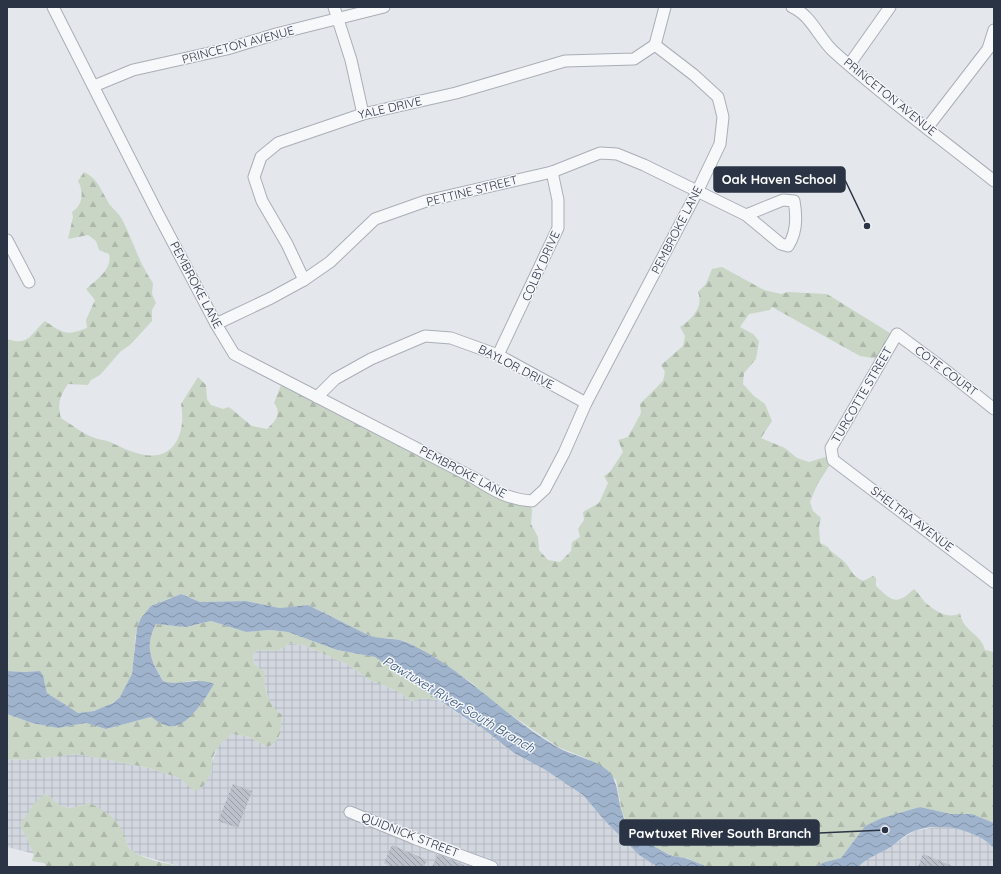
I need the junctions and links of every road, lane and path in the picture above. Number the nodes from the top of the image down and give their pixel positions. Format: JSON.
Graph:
{"nodes":[{"id":1,"x":53,"y":7,"type":"edge"},
{"id":2,"x":334,"y":7,"type":"edge"},
{"id":3,"x":384,"y":7,"type":"edge"},
{"id":4,"x":665,"y":7,"type":"edge"},
{"id":5,"x":792,"y":7,"type":"edge"},
{"id":6,"x":890,"y":7,"type":"edge"},
{"id":7,"x":338,"y":20,"type":"junction"},
{"id":8,"x":994,"y":30,"type":"edge"},
{"id":9,"x":655,"y":45,"type":"junction"},
{"id":10,"x":991,"y":51,"type":"edge"},
{"id":11,"x":849,"y":64,"type":"junction"},
{"id":12,"x":94,"y":86,"type":"junction"},
{"id":13,"x":364,"y":114,"type":"junction"},
{"id":14,"x":927,"y":128,"type":"junction"},
{"id":15,"x":552,"y":172,"type":"junction"},
{"id":16,"x":994,"y":181,"type":"edge"},
{"id":17,"x":697,"y":192,"type":"junction"},
{"id":18,"x":746,"y":215,"type":"junction"},
{"id":19,"x":7,"y":240,"type":"edge"},
{"id":20,"x":304,"y":280,"type":"junction"},
{"id":21,"x":29,"y":282,"type":"dead end"},
{"id":22,"x":216,"y":324,"type":"junction"},
{"id":23,"x":896,"y":334,"type":"joint"},
{"id":24,"x":498,"y":355,"type":"junction"},
{"id":25,"x":317,"y":396,"type":"junction"},
{"id":26,"x":586,"y":403,"type":"junction"},
{"id":27,"x":994,"y":409,"type":"edge"},
{"id":28,"x":833,"y":456,"type":"joint"},
{"id":29,"x":994,"y":582,"type":"edge"},
{"id":30,"x":350,"y":812,"type":"dead end"},
{"id":31,"x":492,"y":867,"type":"edge"}],
"edges":[{"from":1,"to":12,"type":"street","name":"PEMBROKE LANE"},
{"from":2,"to":7,"type":"street"},
{"from":3,"to":7,"type":"street","name":"PRINCETON AVENUE"},
{"from":4,"to":9,"type":"street"},
{"from":5,"to":11,"type":"street","name":"PRINCETON AVENUE"},
{"from":6,"to":11,"type":"street"},
{"from":7,"to":12,"type":"street","name":"PRINCETON AVENUE"},
{"from":7,"to":13,"type":"street"},
{"from":8,"to":10,"type":"street"},
{"from":9,"to":13,"type":"street","name":"YALE DRIVE"},
{"from":9,"to":17,"type":"street","name":"PEMBROKE LANE"},
{"from":10,"to":14,"type":"street"},
{"from":11,"to":14,"type":"street","name":"PRINCETON AVENUE"},
{"from":12,"to":22,"type":"street","name":"PEMBROKE LANE"},
{"from":13,"to":20,"type":"street","name":"YALE DRIVE"},
{"from":14,"to":16,"type":"street","name":"PRINCETON AVENUE"},
{"from":15,"to":17,"type":"street","name":"PETTINE STREET"},
{"from":15,"to":20,"type":"street","name":"PETTINE STREET"},
{"from":15,"to":24,"type":"street","name":"COLBY DRIVE"},
{"from":17,"to":18,"type":"street","name":"PETTINE STREET"},
{"from":17,"to":26,"type":"street","name":"PEMBROKE LANE"},
{"from":18,"to":18,"type":"street","name":"PETTINE STREET"},
{"from":19,"to":21,"type":"street"},
{"from":20,"to":22,"type":"street","name":"PETTINE STREET"},
{"from":22,"to":25,"type":"street","name":"PEMBROKE LANE"},
{"from":23,"to":27,"type":"street","name":"COTE COURT"},
{"from":23,"to":28,"type":"street","name":"TURCOTTE STREET"},
{"from":24,"to":25,"type":"street","name":"BAYLOR DRIVE"},
{"from":24,"to":26,"type":"street","name":"BAYLOR DRIVE"},
{"from":25,"to":26,"type":"street","name":"PEMBROKE LANE"},
{"from":28,"to":29,"type":"street","name":"SHELTRA AVENUE"},
{"from":30,"to":31,"type":"street","name":"QUIDNICK STREET"}]}
